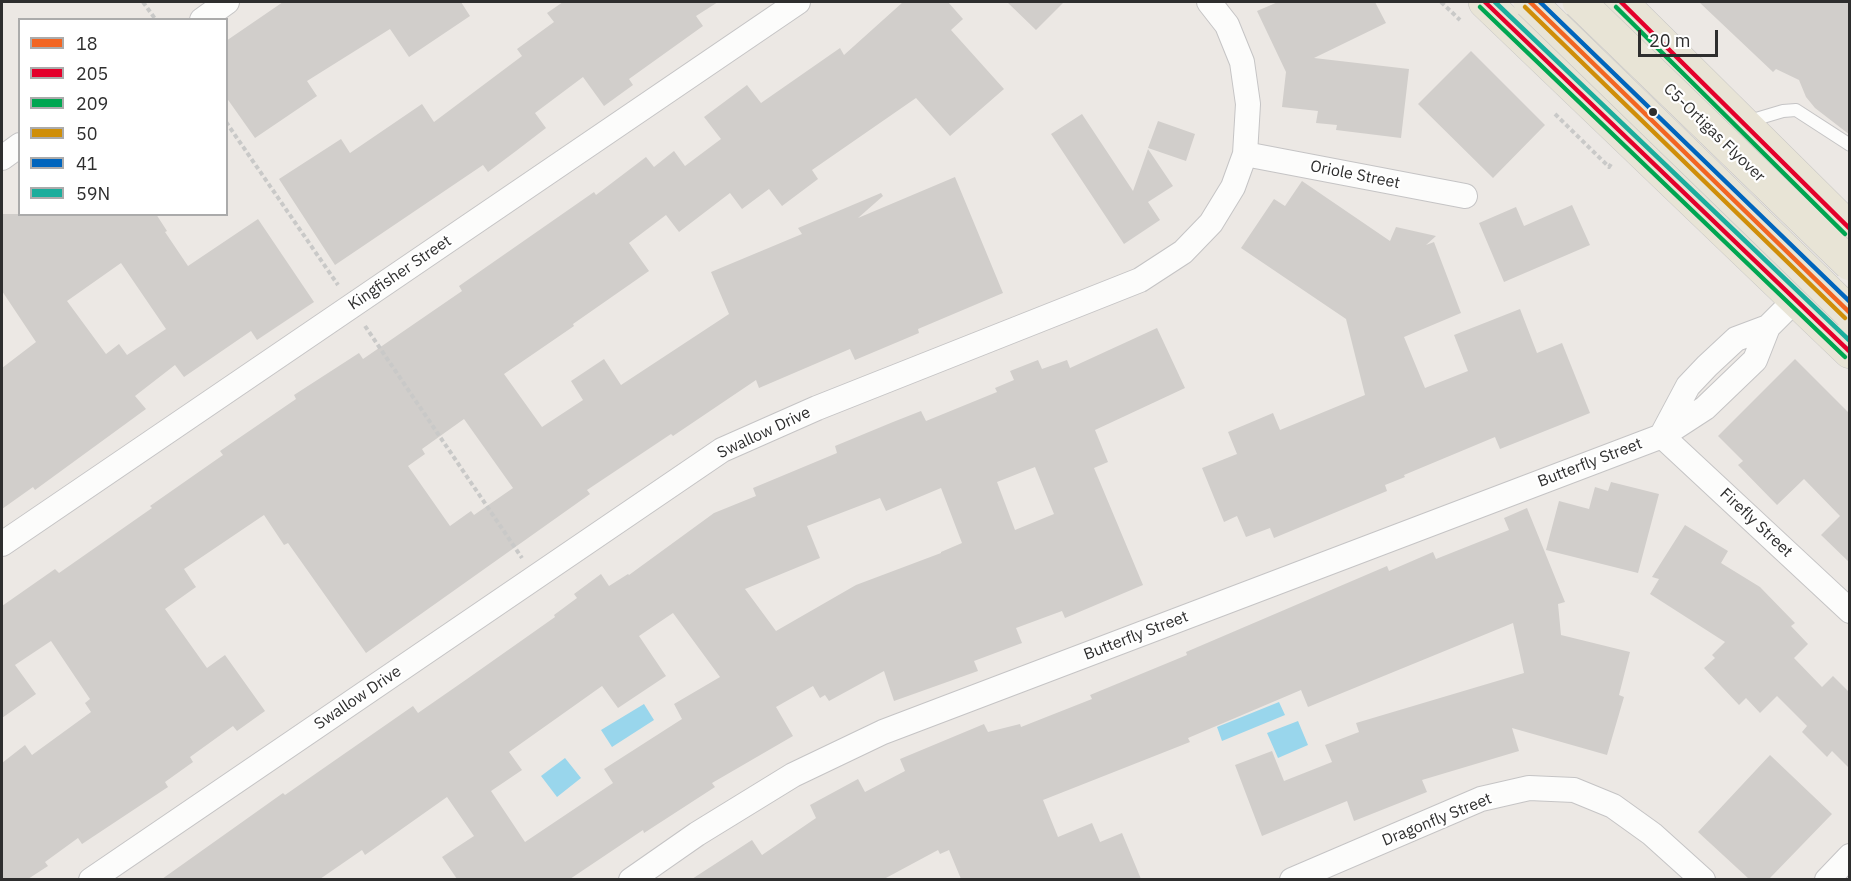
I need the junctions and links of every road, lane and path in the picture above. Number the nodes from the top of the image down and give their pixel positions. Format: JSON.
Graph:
{"nodes":[{"id":1,"x":143,"y":2,"type":"edge"},
{"id":2,"x":227,"y":2,"type":"edge"},
{"id":3,"x":798,"y":2,"type":"edge"},
{"id":4,"x":1209,"y":2,"type":"edge"},
{"id":5,"x":1530,"y":2,"type":"edge"},
{"id":6,"x":1579,"y":2,"type":"edge"},
{"id":7,"x":1621,"y":2,"type":"edge"},
{"id":8,"x":1492,"y":8,"type":"edge"},
{"id":9,"x":155,"y":18,"type":"edge"},
{"id":10,"x":205,"y":18,"type":"edge"},
{"id":11,"x":1683,"y":63,"type":"junction"},
{"id":12,"x":1743,"y":123,"type":"junction"},
{"id":13,"x":228,"y":125,"type":"edge"},
{"id":14,"x":1850,"y":145,"type":"edge"},
{"id":15,"x":18,"y":146,"type":"edge"},
{"id":16,"x":1245,"y":154,"type":"junction"},
{"id":17,"x":2,"y":158,"type":"edge"},
{"id":18,"x":1465,"y":196,"type":"dead end"},
{"id":19,"x":1850,"y":229,"type":"edge"},
{"id":20,"x":1850,"y":250,"type":"edge"},
{"id":21,"x":1850,"y":264,"type":"edge"},
{"id":22,"x":1795,"y":300,"type":"junction"},
{"id":23,"x":352,"y":306,"type":"junction"},
{"id":24,"x":1850,"y":313,"type":"edge"},
{"id":25,"x":1850,"y":352,"type":"edge"},
{"id":26,"x":1662,"y":436,"type":"junction"},
{"id":27,"x":2,"y":544,"type":"edge"},
{"id":28,"x":535,"y":578,"type":"junction"},
{"id":29,"x":1850,"y":611,"type":"edge"},
{"id":30,"x":1850,"y":856,"type":"edge"},
{"id":31,"x":91,"y":879,"type":"edge"},
{"id":32,"x":631,"y":879,"type":"edge"},
{"id":33,"x":1292,"y":879,"type":"edge"},
{"id":34,"x":1703,"y":879,"type":"edge"},
{"id":35,"x":1827,"y":879,"type":"edge"}],
"edges":[{"from":1,"to":9,"type":"path"},
{"from":2,"to":10,"type":"street"},
{"from":3,"to":23,"type":"street","name":"Kingfisher Street"},
{"from":4,"to":16,"type":"street","name":"Swallow Drive"},
{"from":5,"to":24,"type":"main road","name":"C5-Ortigas Flyover","bridge":true},
{"from":6,"to":21,"type":"main road","name":"C5-Ortigas Flyover","bridge":true},
{"from":7,"to":11,"type":"main road"},
{"from":8,"to":11,"type":"lane"},
{"from":8,"to":22,"type":"main road"},
{"from":11,"to":12,"type":"main road"},
{"from":12,"to":14,"type":"lane"},
{"from":12,"to":19,"type":"main road"},
{"from":13,"to":23,"type":"path"},
{"from":15,"to":17,"type":"street"},
{"from":16,"to":18,"type":"street","name":"Oriole Street"},
{"from":16,"to":28,"type":"street","name":"Swallow Drive"},
{"from":20,"to":22,"type":"main road"},
{"from":22,"to":25,"type":"main road"},
{"from":22,"to":26,"type":"street","name":"Butterfly Street"},
{"from":23,"to":27,"type":"street","name":"Kingfisher Street"},
{"from":23,"to":28,"type":"path"},
{"from":26,"to":29,"type":"street","name":"Firefly Street"},
{"from":26,"to":32,"type":"street","name":"Butterfly Street"},
{"from":28,"to":31,"type":"street","name":"Swallow Drive"},
{"from":30,"to":35,"type":"street"},
{"from":33,"to":34,"type":"street","name":"Dragonfly Street"}]}
